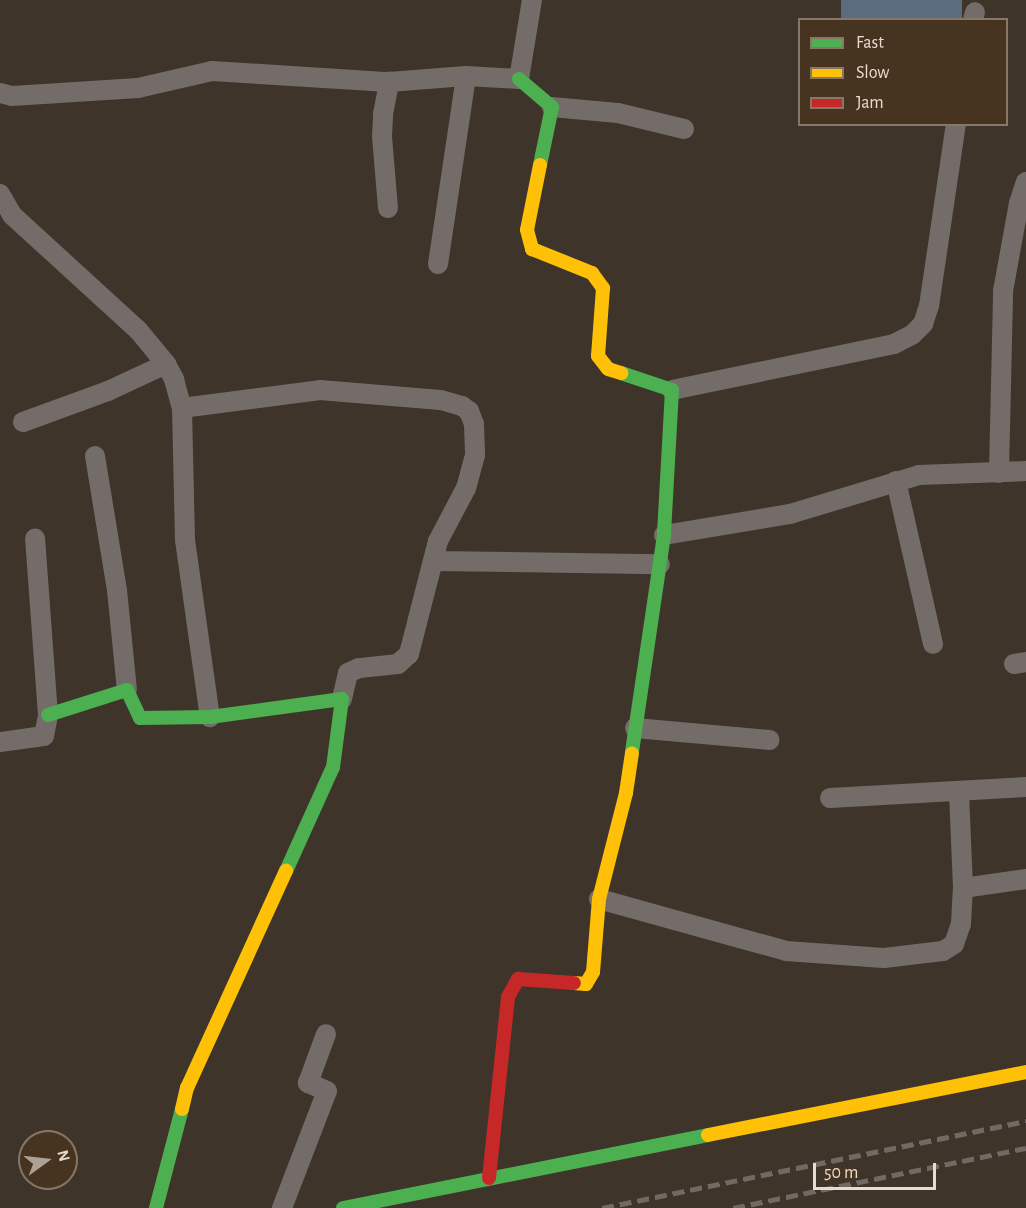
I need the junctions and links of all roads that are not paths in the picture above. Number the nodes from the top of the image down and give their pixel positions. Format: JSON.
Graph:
{"nodes":[{"id":1,"x":532,"y":0,"type":"edge"},
{"id":2,"x":466,"y":76,"type":"junction"},
{"id":3,"x":519,"y":80,"type":"junction"},
{"id":4,"x":389,"y":82,"type":"junction"},
{"id":5,"x":0,"y":93,"type":"edge"},
{"id":6,"x":552,"y":107,"type":"junction"},
{"id":7,"x":956,"y":126,"type":"edge"},
{"id":8,"x":684,"y":129,"type":"dead end"},
{"id":9,"x":1026,"y":182,"type":"edge"},
{"id":10,"x":0,"y":194,"type":"edge"},
{"id":11,"x":388,"y":208,"type":"dead end"},
{"id":12,"x":9,"y":223,"type":"edge"},
{"id":13,"x":438,"y":264,"type":"dead end"},
{"id":14,"x":166,"y":364,"type":"junction"},
{"id":15,"x":672,"y":390,"type":"junction"},
{"id":16,"x":182,"y":408,"type":"junction"},
{"id":17,"x":23,"y":422,"type":"dead end"},
{"id":18,"x":95,"y":456,"type":"dead end"},
{"id":19,"x":1026,"y":471,"type":"edge"},
{"id":20,"x":999,"y":473,"type":"junction"},
{"id":21,"x":896,"y":482,"type":"junction"},
{"id":22,"x":664,"y":535,"type":"junction"},
{"id":23,"x":35,"y":538,"type":"dead end"},
{"id":24,"x":433,"y":561,"type":"junction"},
{"id":25,"x":660,"y":564,"type":"junction"},
{"id":26,"x":933,"y":644,"type":"dead end"},
{"id":27,"x":128,"y":690,"type":"junction"},
{"id":28,"x":342,"y":699,"type":"junction"},
{"id":29,"x":48,"y":715,"type":"junction"},
{"id":30,"x":210,"y":717,"type":"junction"},
{"id":31,"x":636,"y":728,"type":"junction"},
{"id":32,"x":769,"y":740,"type":"dead end"},
{"id":33,"x":0,"y":742,"type":"edge"},
{"id":34,"x":1026,"y":788,"type":"edge"},
{"id":35,"x":959,"y":791,"type":"junction"},
{"id":36,"x":830,"y":798,"type":"dead end"},
{"id":37,"x":1026,"y":879,"type":"edge"},
{"id":38,"x":963,"y":888,"type":"junction"},
{"id":39,"x":599,"y":898,"type":"junction"},
{"id":40,"x":326,"y":1034,"type":"dead end"},
{"id":41,"x":1026,"y":1072,"type":"edge"},
{"id":42,"x":489,"y":1178,"type":"junction"},
{"id":43,"x":156,"y":1208,"type":"edge"},
{"id":44,"x":282,"y":1208,"type":"edge"},
{"id":45,"x":343,"y":1208,"type":"edge"}],
"edges":[{"from":1,"to":3,"type":"street"},
{"from":2,"to":3,"type":"street"},
{"from":2,"to":4,"type":"street"},
{"from":2,"to":13,"type":"street"},
{"from":3,"to":6,"type":"street"},
{"from":4,"to":5,"type":"street"},
{"from":4,"to":11,"type":"street"},
{"from":6,"to":8,"type":"street"},
{"from":6,"to":15,"type":"street"},
{"from":7,"to":15,"type":"street"},
{"from":9,"to":20,"type":"street"},
{"from":10,"to":12,"type":"street"},
{"from":12,"to":14,"type":"street"},
{"from":14,"to":16,"type":"street"},
{"from":14,"to":17,"type":"street"},
{"from":15,"to":22,"type":"street"},
{"from":16,"to":24,"type":"street"},
{"from":16,"to":30,"type":"street"},
{"from":18,"to":27,"type":"street"},
{"from":19,"to":20,"type":"street"},
{"from":20,"to":21,"type":"street"},
{"from":21,"to":22,"type":"street"},
{"from":21,"to":26,"type":"street"},
{"from":22,"to":25,"type":"street"},
{"from":23,"to":29,"type":"street"},
{"from":24,"to":25,"type":"street"},
{"from":24,"to":28,"type":"street"},
{"from":25,"to":31,"type":"street"},
{"from":27,"to":29,"type":"street"},
{"from":27,"to":30,"type":"street"},
{"from":28,"to":30,"type":"street"},
{"from":28,"to":43,"type":"street"},
{"from":29,"to":33,"type":"street"},
{"from":31,"to":32,"type":"street"},
{"from":31,"to":39,"type":"street"},
{"from":34,"to":35,"type":"street"},
{"from":35,"to":36,"type":"street"},
{"from":35,"to":38,"type":"street"},
{"from":37,"to":38,"type":"street"},
{"from":38,"to":39,"type":"street"},
{"from":39,"to":42,"type":"street"},
{"from":40,"to":44,"type":"street"},
{"from":41,"to":42,"type":"street"},
{"from":42,"to":45,"type":"street"}]}
